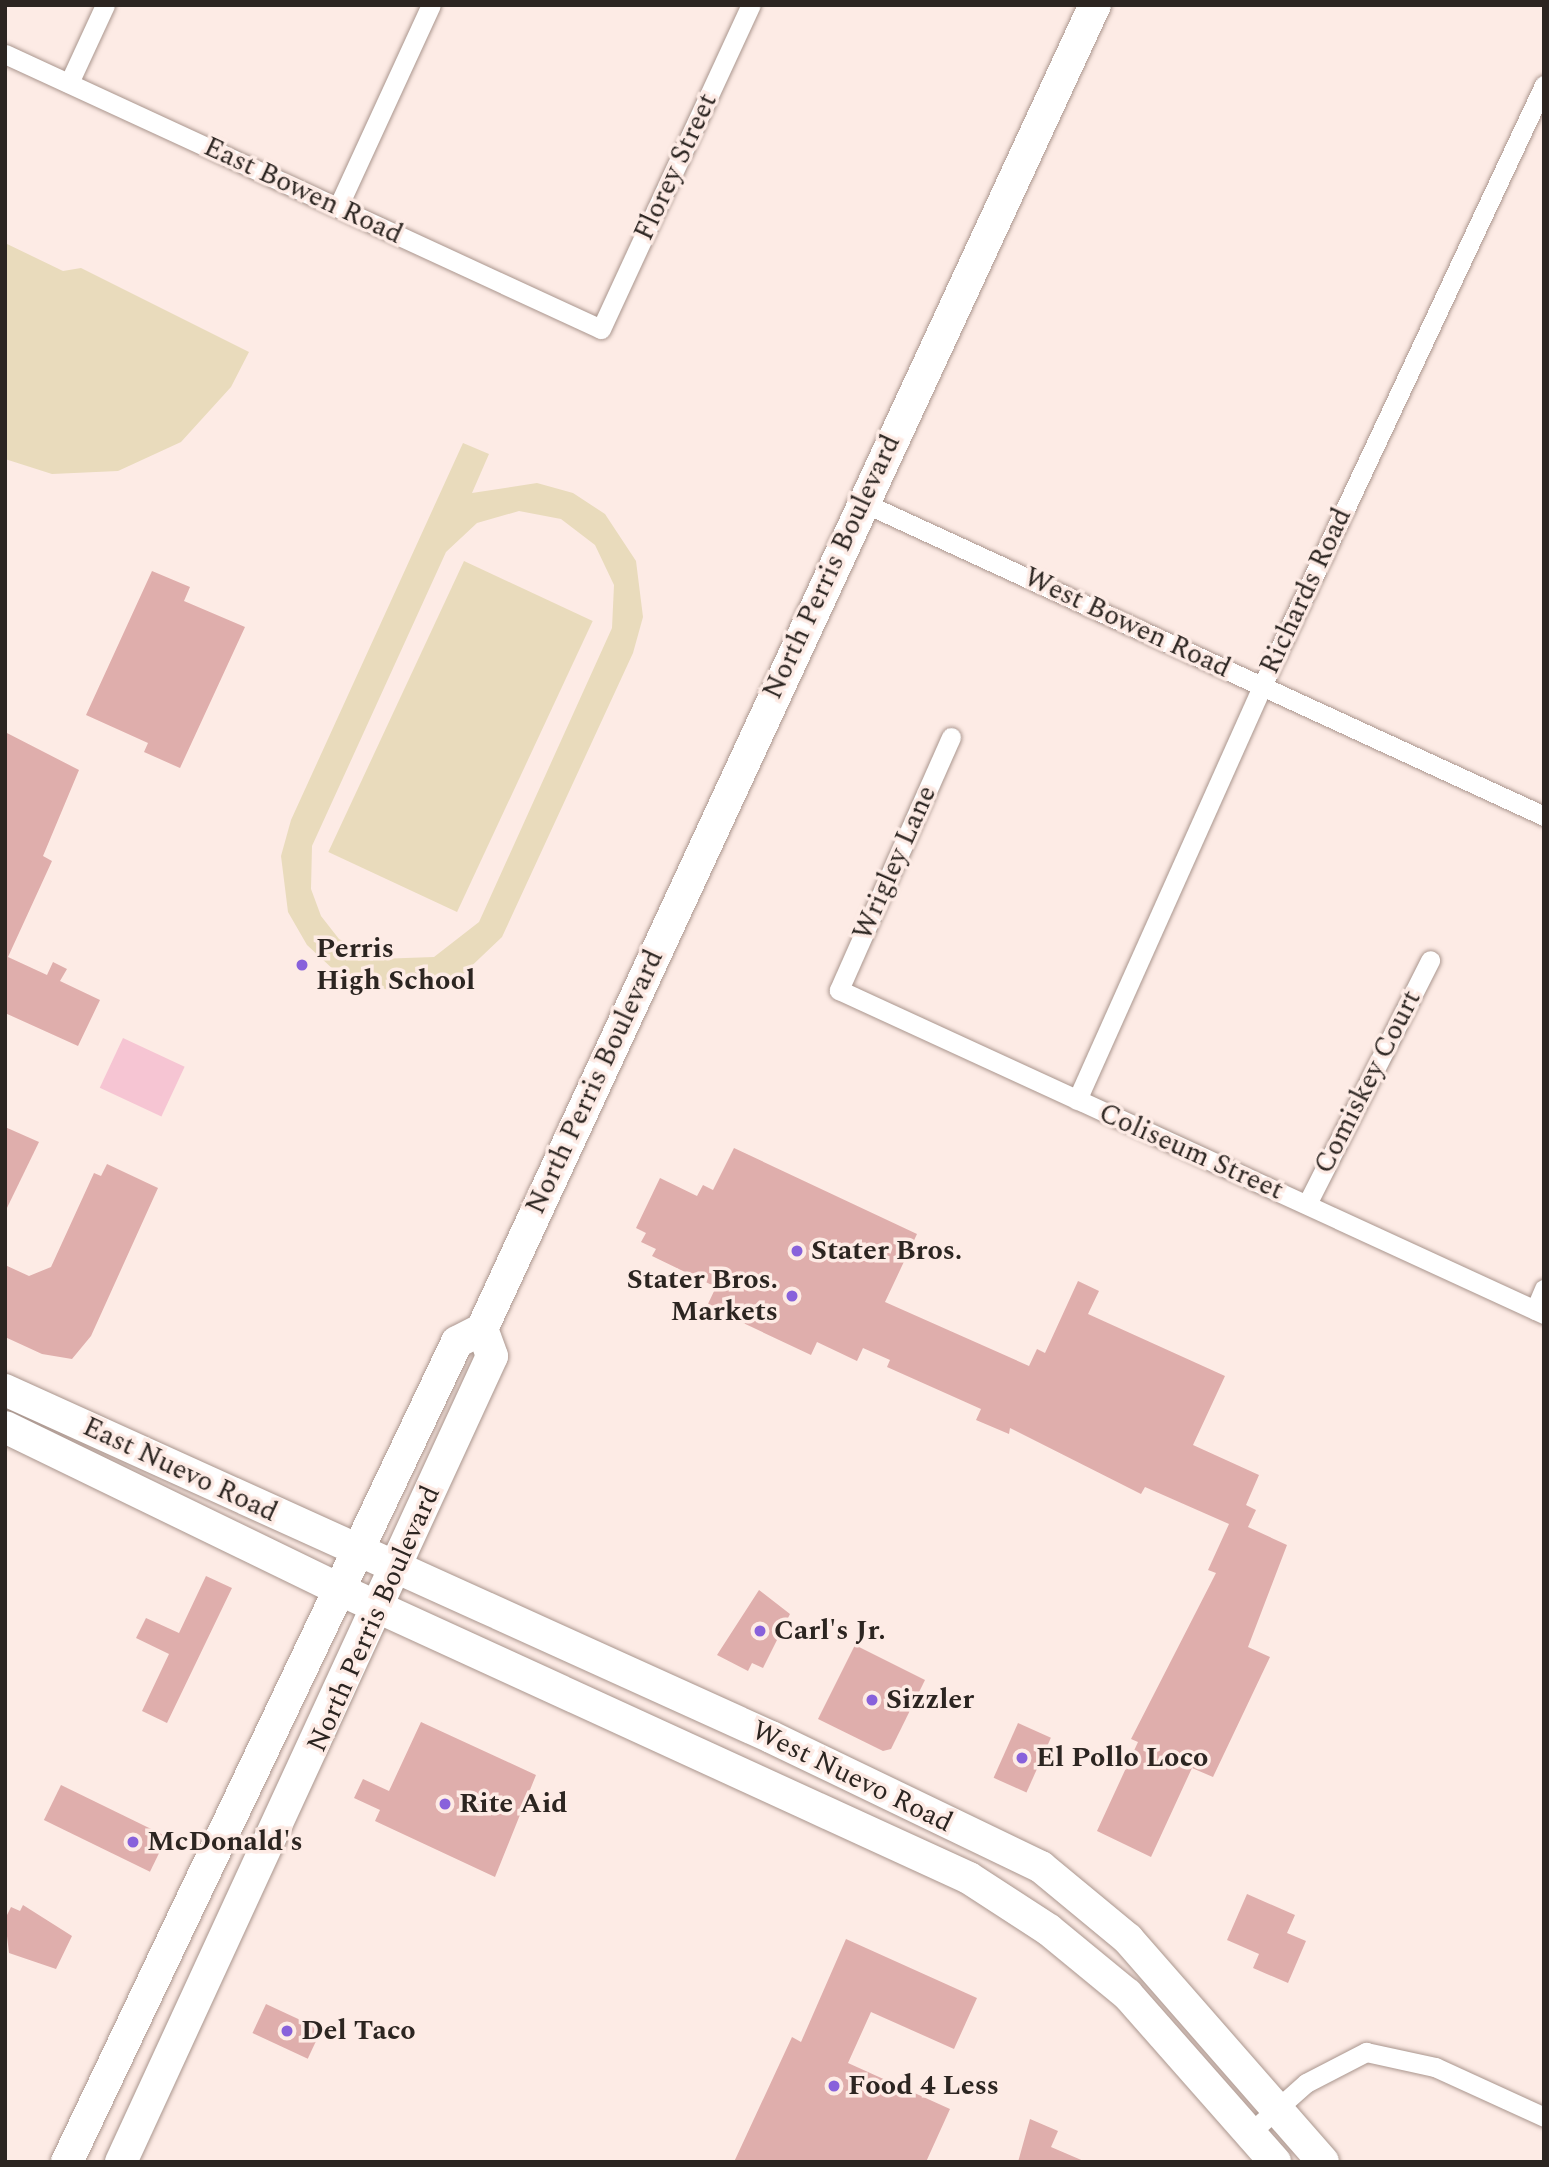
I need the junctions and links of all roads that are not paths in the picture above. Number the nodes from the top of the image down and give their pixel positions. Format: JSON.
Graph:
{"nodes":[{"id":1,"x":105,"y":5,"type":"edge"},
{"id":2,"x":431,"y":5,"type":"edge"},
{"id":3,"x":751,"y":5,"type":"edge"},
{"id":4,"x":1096,"y":5,"type":"edge"},
{"id":5,"x":5,"y":54,"type":"edge"},
{"id":6,"x":69,"y":83,"type":"junction"},
{"id":7,"x":1544,"y":85,"type":"edge"},
{"id":8,"x":338,"y":207,"type":"junction"},
{"id":9,"x":601,"y":329,"type":"joint"},
{"id":10,"x":862,"y":502,"type":"junction"},
{"id":11,"x":1262,"y":686,"type":"junction"},
{"id":12,"x":951,"y":737,"type":"dead end"},
{"id":13,"x":1544,"y":816,"type":"edge"},
{"id":14,"x":1430,"y":960,"type":"dead end"},
{"id":15,"x":839,"y":990,"type":"joint"},
{"id":16,"x":1077,"y":1100,"type":"junction"},
{"id":17,"x":1307,"y":1204,"type":"junction"},
{"id":18,"x":1544,"y":1289,"type":"edge"},
{"id":19,"x":1539,"y":1312,"type":"edge"},
{"id":20,"x":482,"y":1329,"type":"junction"},
{"id":21,"x":5,"y":1390,"type":"edge"},
{"id":22,"x":5,"y":1427,"type":"edge"},
{"id":23,"x":355,"y":1551,"type":"junction"},
{"id":24,"x":397,"y":1570,"type":"junction"},
{"id":25,"x":336,"y":1588,"type":"junction"},
{"id":26,"x":380,"y":1608,"type":"junction"},
{"id":27,"x":900,"y":1843,"type":"junction"},
{"id":28,"x":1041,"y":1867,"type":"junction"},
{"id":29,"x":1276,"y":2107,"type":"junction"},
{"id":30,"x":1544,"y":2117,"type":"edge"},
{"id":31,"x":1252,"y":2131,"type":"junction"},
{"id":32,"x":67,"y":2162,"type":"edge"},
{"id":33,"x":121,"y":2162,"type":"edge"},
{"id":34,"x":1275,"y":2162,"type":"edge"},
{"id":35,"x":1323,"y":2162,"type":"edge"}],
"edges":[{"from":1,"to":6,"type":"street"},
{"from":2,"to":8,"type":"street"},
{"from":3,"to":9,"type":"street","name":"Florey Street"},
{"from":4,"to":10,"type":"main road","name":"North Perris Boulevard"},
{"from":5,"to":6,"type":"street","name":"East Bowen Road"},
{"from":6,"to":8,"type":"street","name":"East Bowen Road"},
{"from":7,"to":11,"type":"street","name":"Richards Road"},
{"from":8,"to":9,"type":"street","name":"East Bowen Road"},
{"from":10,"to":11,"type":"street","name":"West Bowen Road"},
{"from":10,"to":20,"type":"main road","name":"North Perris Boulevard"},
{"from":11,"to":13,"type":"street","name":"West Bowen Road"},
{"from":11,"to":16,"type":"street","name":"Richards Road"},
{"from":12,"to":15,"type":"street","name":"Wrigley Lane"},
{"from":14,"to":17,"type":"street","name":"Comiskey Court"},
{"from":15,"to":16,"type":"street","name":"Coliseum Street"},
{"from":16,"to":17,"type":"street","name":"Coliseum Street"},
{"from":17,"to":19,"type":"street","name":"Coliseum Street"},
{"from":18,"to":19,"type":"street"},
{"from":20,"to":23,"type":"main road","name":"North Perris Boulevard"},
{"from":20,"to":24,"type":"main road","name":"North Perris Boulevard"},
{"from":21,"to":23,"type":"main road","name":"East Nuevo Road"},
{"from":22,"to":25,"type":"main road","name":"East Nuevo Road"},
{"from":23,"to":24,"type":"main road","name":"West Nuevo Road"},
{"from":23,"to":25,"type":"main road","name":"North Perris Boulevard"},
{"from":24,"to":26,"type":"main road","name":"North Perris Boulevard"},
{"from":24,"to":28,"type":"main road","name":"West Nuevo Road"},
{"from":25,"to":26,"type":"main road","name":"East Nuevo Road"},
{"from":25,"to":32,"type":"main road","name":"North Perris Boulevard"},
{"from":26,"to":27,"type":"main road","name":"West Nuevo Road"},
{"from":26,"to":33,"type":"main road","name":"North Perris Boulevard"},
{"from":27,"to":28,"type":"main road"},
{"from":27,"to":31,"type":"main road","name":"West Nuevo Road"},
{"from":28,"to":29,"type":"main road","name":"West Nuevo Road"},
{"from":29,"to":30,"type":"street"},
{"from":29,"to":31,"type":"street"},
{"from":29,"to":35,"type":"main road","name":"West Nuevo Road"},
{"from":31,"to":34,"type":"main road","name":"West Nuevo Road"}]}
